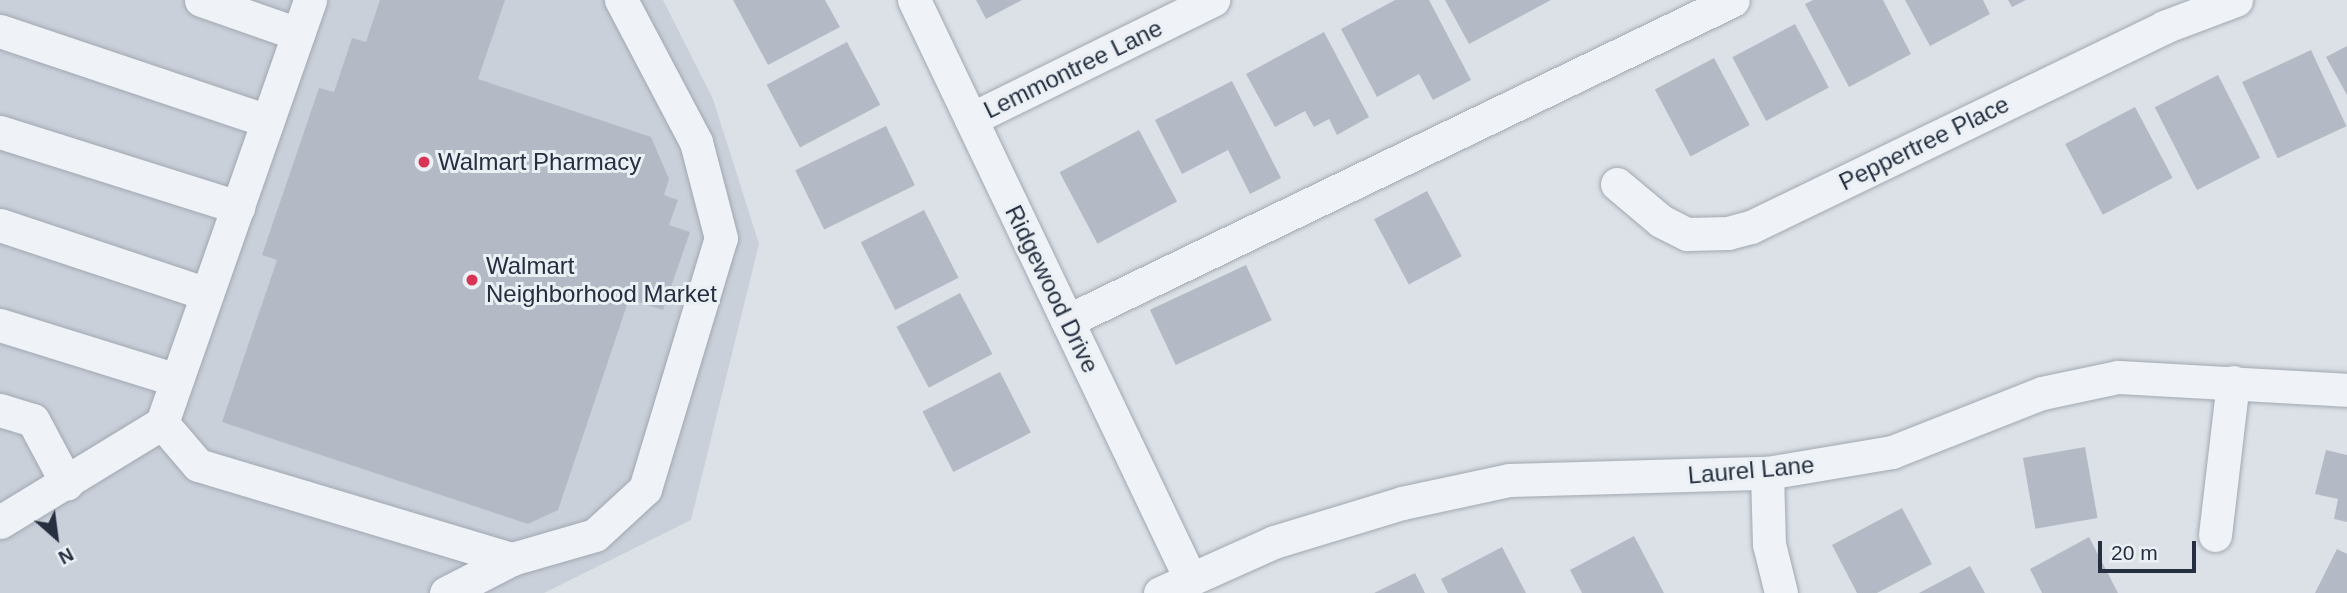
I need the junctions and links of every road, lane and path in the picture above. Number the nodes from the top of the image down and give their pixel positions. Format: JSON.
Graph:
{"nodes":[{"id":1,"x":201,"y":0,"type":"edge"},
{"id":2,"x":310,"y":0,"type":"edge"},
{"id":3,"x":621,"y":0,"type":"edge"},
{"id":4,"x":914,"y":0,"type":"edge"},
{"id":5,"x":1213,"y":0,"type":"edge"},
{"id":6,"x":1732,"y":0,"type":"edge"},
{"id":7,"x":2236,"y":0,"type":"edge"},
{"id":8,"x":0,"y":31,"type":"edge"},
{"id":9,"x":298,"y":34,"type":"junction"},
{"id":10,"x":971,"y":119,"type":"junction"},
{"id":11,"x":267,"y":121,"type":"junction"},
{"id":12,"x":0,"y":132,"type":"edge"},
{"id":13,"x":1617,"y":184,"type":"dead end"},
{"id":14,"x":237,"y":207,"type":"junction"},
{"id":15,"x":0,"y":225,"type":"edge"},
{"id":16,"x":207,"y":294,"type":"junction"},
{"id":17,"x":1067,"y":321,"type":"junction"},
{"id":18,"x":0,"y":325,"type":"edge"},
{"id":19,"x":177,"y":380,"type":"junction"},
{"id":20,"x":2234,"y":382,"type":"junction"},
{"id":21,"x":2347,"y":390,"type":"edge"},
{"id":22,"x":0,"y":410,"type":"edge"},
{"id":23,"x":162,"y":423,"type":"junction"},
{"id":24,"x":1767,"y":473,"type":"junction"},
{"id":25,"x":66,"y":484,"type":"junction"},
{"id":26,"x":0,"y":522,"type":"edge"},
{"id":27,"x":2215,"y":535,"type":"dead end"},
{"id":28,"x":512,"y":559,"type":"junction"},
{"id":29,"x":1190,"y":578,"type":"junction"},
{"id":30,"x":446,"y":593,"type":"edge"},
{"id":31,"x":1160,"y":593,"type":"edge"},
{"id":32,"x":1781,"y":593,"type":"edge"}],
"edges":[{"from":1,"to":9,"type":"street"},
{"from":2,"to":9,"type":"street"},
{"from":3,"to":28,"type":"street"},
{"from":4,"to":10,"type":"street","name":"Ridgewood Drive"},
{"from":5,"to":10,"type":"street","name":"Lemmontree Lane"},
{"from":6,"to":17,"type":"street"},
{"from":7,"to":13,"type":"street","name":"Peppertree Place"},
{"from":8,"to":11,"type":"street"},
{"from":9,"to":11,"type":"street"},
{"from":10,"to":17,"type":"street","name":"Ridgewood Drive"},
{"from":11,"to":14,"type":"street"},
{"from":12,"to":14,"type":"street"},
{"from":14,"to":16,"type":"street"},
{"from":15,"to":16,"type":"street"},
{"from":16,"to":19,"type":"street"},
{"from":17,"to":29,"type":"street","name":"Ridgewood Drive"},
{"from":18,"to":19,"type":"street"},
{"from":19,"to":23,"type":"street"},
{"from":20,"to":21,"type":"street","name":"Laurel Lane"},
{"from":20,"to":24,"type":"street","name":"Laurel Lane"},
{"from":20,"to":27,"type":"street"},
{"from":22,"to":25,"type":"street"},
{"from":23,"to":25,"type":"street"},
{"from":23,"to":28,"type":"street"},
{"from":24,"to":29,"type":"street","name":"Laurel Lane"},
{"from":24,"to":32,"type":"street"},
{"from":25,"to":26,"type":"street"},
{"from":28,"to":30,"type":"street"},
{"from":29,"to":31,"type":"street","name":"Laurel Lane"}]}
